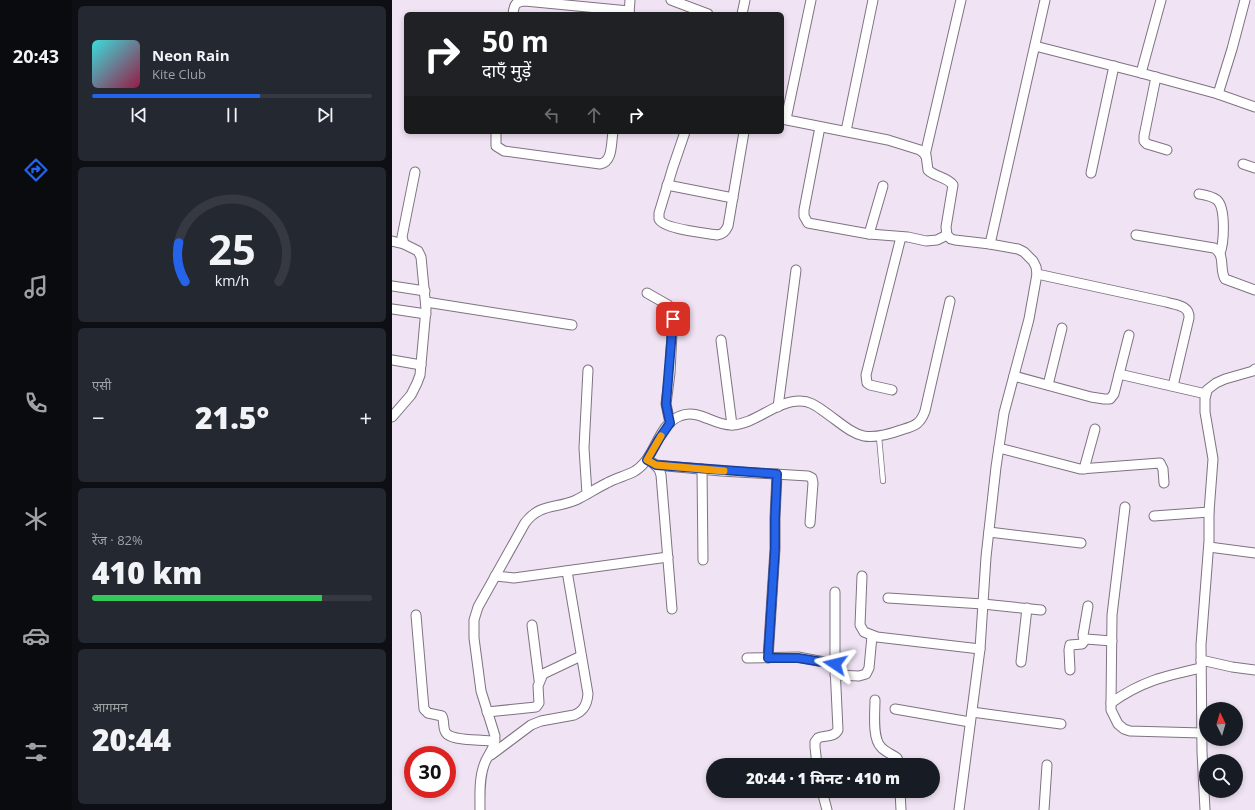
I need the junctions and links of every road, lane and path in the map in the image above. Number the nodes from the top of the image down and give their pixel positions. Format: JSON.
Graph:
{"nodes":[{"id":1,"x":630,"y":0,"type":"edge"},
{"id":2,"x":672,"y":0,"type":"edge"},
{"id":3,"x":745,"y":0,"type":"edge"},
{"id":4,"x":811,"y":0,"type":"edge"},
{"id":5,"x":873,"y":0,"type":"edge"},
{"id":6,"x":961,"y":0,"type":"edge"},
{"id":7,"x":1046,"y":0,"type":"edge"},
{"id":8,"x":1161,"y":0,"type":"edge"},
{"id":9,"x":1245,"y":0,"type":"edge"},
{"id":10,"x":560,"y":2,"type":"edge"},
{"id":11,"x":513,"y":12,"type":"edge"},
{"id":12,"x":629,"y":12,"type":"edge"},
{"id":13,"x":703,"y":12,"type":"edge"},
{"id":14,"x":742,"y":12,"type":"edge"},
{"id":15,"x":1035,"y":46,"type":"junction"},
{"id":16,"x":1114,"y":66,"type":"junction"},
{"id":17,"x":1141,"y":73,"type":"junction"},
{"id":18,"x":1156,"y":77,"type":"junction"},
{"id":19,"x":1218,"y":94,"type":"junction"},
{"id":20,"x":1255,"y":107,"type":"edge"},
{"id":21,"x":784,"y":119,"type":"edge"},
{"id":22,"x":820,"y":127,"type":"junction"},
{"id":23,"x":846,"y":132,"type":"junction"},
{"id":24,"x":496,"y":134,"type":"edge"},
{"id":25,"x":613,"y":134,"type":"edge"},
{"id":26,"x":684,"y":134,"type":"edge"},
{"id":27,"x":744,"y":134,"type":"edge"},
{"id":28,"x":1167,"y":150,"type":"dead end"},
{"id":29,"x":925,"y":154,"type":"junction"},
{"id":30,"x":1243,"y":164,"type":"dead end"},
{"id":31,"x":1255,"y":168,"type":"edge"},
{"id":32,"x":415,"y":172,"type":"dead end"},
{"id":33,"x":1091,"y":173,"type":"dead end"},
{"id":34,"x":667,"y":185,"type":"junction"},
{"id":35,"x":883,"y":186,"type":"dead end"},
{"id":36,"x":1199,"y":194,"type":"dead end"},
{"id":37,"x":732,"y":198,"type":"junction"},
{"id":38,"x":869,"y":234,"type":"junction"},
{"id":39,"x":947,"y":235,"type":"junction"},
{"id":40,"x":1136,"y":235,"type":"dead end"},
{"id":41,"x":901,"y":237,"type":"junction"},
{"id":42,"x":392,"y":241,"type":"edge"},
{"id":43,"x":404,"y":244,"type":"junction"},
{"id":44,"x":990,"y":244,"type":"junction"},
{"id":45,"x":1220,"y":253,"type":"junction"},
{"id":46,"x":796,"y":270,"type":"dead end"},
{"id":47,"x":1036,"y":274,"type":"junction"},
{"id":48,"x":392,"y":286,"type":"edge"},
{"id":49,"x":1255,"y":290,"type":"edge"},
{"id":50,"x":425,"y":291,"type":"junction"},
{"id":51,"x":647,"y":292,"type":"dead end"},
{"id":52,"x":950,"y":301,"type":"dead end"},
{"id":53,"x":426,"y":302,"type":"junction"},
{"id":54,"x":392,"y":309,"type":"edge"},
{"id":55,"x":426,"y":314,"type":"junction"},
{"id":56,"x":572,"y":325,"type":"dead end"},
{"id":57,"x":1062,"y":328,"type":"dead end"},
{"id":58,"x":1129,"y":336,"type":"dead end"},
{"id":59,"x":721,"y":340,"type":"dead end"},
{"id":60,"x":392,"y":360,"type":"edge"},
{"id":61,"x":421,"y":365,"type":"junction"},
{"id":62,"x":588,"y":370,"type":"dead end"},
{"id":63,"x":1254,"y":371,"type":"edge"},
{"id":64,"x":1119,"y":374,"type":"junction"},
{"id":65,"x":1014,"y":376,"type":"junction"},
{"id":66,"x":1048,"y":385,"type":"junction"},
{"id":67,"x":1173,"y":386,"type":"junction"},
{"id":68,"x":892,"y":390,"type":"dead end"},
{"id":69,"x":1206,"y":394,"type":"junction"},
{"id":70,"x":778,"y":406,"type":"junction"},
{"id":71,"x":392,"y":417,"type":"edge"},
{"id":72,"x":670,"y":423,"type":"junction"},
{"id":73,"x":732,"y":425,"type":"junction"},
{"id":74,"x":1094,"y":429,"type":"dead end"},
{"id":75,"x":879,"y":437,"type":"junction"},
{"id":76,"x":999,"y":448,"type":"junction"},
{"id":77,"x":647,"y":460,"type":"junction"},
{"id":78,"x":656,"y":465,"type":"junction"},
{"id":79,"x":702,"y":469,"type":"junction"},
{"id":80,"x":1084,"y":469,"type":"junction"},
{"id":81,"x":777,"y":474,"type":"junction"},
{"id":82,"x":883,"y":481,"type":"dead end"},
{"id":83,"x":1164,"y":483,"type":"dead end"},
{"id":84,"x":587,"y":494,"type":"junction"},
{"id":85,"x":1125,"y":507,"type":"dead end"},
{"id":86,"x":1209,"y":512,"type":"junction"},
{"id":87,"x":1154,"y":516,"type":"dead end"},
{"id":88,"x":810,"y":523,"type":"dead end"},
{"id":89,"x":988,"y":532,"type":"junction"},
{"id":90,"x":1081,"y":543,"type":"dead end"},
{"id":91,"x":1209,"y":547,"type":"junction"},
{"id":92,"x":1255,"y":553,"type":"edge"},
{"id":93,"x":668,"y":557,"type":"junction"},
{"id":94,"x":703,"y":560,"type":"dead end"},
{"id":95,"x":567,"y":571,"type":"junction"},
{"id":96,"x":495,"y":576,"type":"junction"},
{"id":97,"x":862,"y":576,"type":"dead end"},
{"id":98,"x":835,"y":592,"type":"dead end"},
{"id":99,"x":888,"y":598,"type":"dead end"},
{"id":100,"x":983,"y":604,"type":"junction"},
{"id":101,"x":1088,"y":606,"type":"dead end"},
{"id":102,"x":672,"y":608,"type":"dead end"},
{"id":103,"x":1027,"y":608,"type":"junction"},
{"id":104,"x":1041,"y":610,"type":"dead end"},
{"id":105,"x":416,"y":615,"type":"dead end"},
{"id":106,"x":532,"y":625,"type":"dead end"},
{"id":107,"x":872,"y":636,"type":"junction"},
{"id":108,"x":1084,"y":641,"type":"junction"},
{"id":109,"x":1112,"y":641,"type":"junction"},
{"id":110,"x":980,"y":649,"type":"junction"},
{"id":111,"x":581,"y":656,"type":"junction"},
{"id":112,"x":747,"y":658,"type":"dead end"},
{"id":113,"x":768,"y":658,"type":"junction"},
{"id":114,"x":1021,"y":662,"type":"dead end"},
{"id":115,"x":835,"y":664,"type":"junction"},
{"id":116,"x":1201,"y":664,"type":"junction"},
{"id":117,"x":1070,"y":670,"type":"dead end"},
{"id":118,"x":1255,"y":670,"type":"edge"},
{"id":119,"x":835,"y":675,"type":"junction"},
{"id":120,"x":539,"y":680,"type":"junction"},
{"id":121,"x":875,"y":700,"type":"dead end"},
{"id":122,"x":1202,"y":702,"type":"edge"},
{"id":123,"x":1111,"y":703,"type":"junction"},
{"id":124,"x":894,"y":709,"type":"dead end"},
{"id":125,"x":488,"y":712,"type":"junction"},
{"id":126,"x":972,"y":712,"type":"junction"},
{"id":127,"x":970,"y":722,"type":"junction"},
{"id":128,"x":1061,"y":724,"type":"dead end"},
{"id":129,"x":1199,"y":733,"type":"edge"},
{"id":130,"x":495,"y":741,"type":"junction"},
{"id":131,"x":1203,"y":746,"type":"edge"},
{"id":132,"x":487,"y":758,"type":"junction"},
{"id":133,"x":816,"y":758,"type":"edge"},
{"id":134,"x":897,"y":758,"type":"edge"},
{"id":135,"x":1047,"y":765,"type":"dead end"},
{"id":136,"x":824,"y":798,"type":"edge"},
{"id":137,"x":900,"y":798,"type":"edge"},
{"id":138,"x":480,"y":810,"type":"edge"},
{"id":139,"x":827,"y":810,"type":"edge"},
{"id":140,"x":901,"y":810,"type":"edge"},
{"id":141,"x":959,"y":810,"type":"edge"},
{"id":142,"x":1044,"y":810,"type":"edge"},
{"id":143,"x":1205,"y":810,"type":"edge"}],
"edges":[{"from":1,"to":12,"type":"street"},
{"from":2,"to":13,"type":"street"},
{"from":3,"to":14,"type":"street"},
{"from":4,"to":21,"type":"street"},
{"from":5,"to":23,"type":"street"},
{"from":6,"to":29,"type":"street"},
{"from":7,"to":15,"type":"street"},
{"from":8,"to":17,"type":"street"},
{"from":9,"to":19,"type":"street"},
{"from":10,"to":11,"type":"street"},
{"from":10,"to":12,"type":"street"},
{"from":15,"to":16,"type":"street"},
{"from":15,"to":44,"type":"street"},
{"from":16,"to":17,"type":"street"},
{"from":16,"to":33,"type":"street"},
{"from":17,"to":18,"type":"street"},
{"from":18,"to":19,"type":"street"},
{"from":18,"to":28,"type":"street"},
{"from":19,"to":20,"type":"street"},
{"from":21,"to":22,"type":"street"},
{"from":22,"to":23,"type":"street"},
{"from":22,"to":38,"type":"street"},
{"from":23,"to":29,"type":"street"},
{"from":24,"to":25,"type":"street"},
{"from":26,"to":34,"type":"street"},
{"from":27,"to":37,"type":"street"},
{"from":29,"to":39,"type":"street"},
{"from":30,"to":31,"type":"street"},
{"from":32,"to":43,"type":"street"},
{"from":34,"to":37,"type":"street"},
{"from":34,"to":37,"type":"street"},
{"from":35,"to":38,"type":"street"},
{"from":36,"to":45,"type":"street"},
{"from":38,"to":41,"type":"street"},
{"from":39,"to":41,"type":"street"},
{"from":39,"to":44,"type":"street"},
{"from":40,"to":45,"type":"street"},
{"from":41,"to":68,"type":"street"},
{"from":42,"to":43,"type":"street"},
{"from":43,"to":50,"type":"street"},
{"from":44,"to":47,"type":"street"},
{"from":45,"to":49,"type":"street"},
{"from":46,"to":70,"type":"street"},
{"from":47,"to":65,"type":"street"},
{"from":47,"to":67,"type":"street"},
{"from":48,"to":50,"type":"street"},
{"from":50,"to":53,"type":"street"},
{"from":51,"to":72,"type":"street"},
{"from":52,"to":75,"type":"street"},
{"from":53,"to":55,"type":"street"},
{"from":53,"to":56,"type":"street"},
{"from":54,"to":55,"type":"street"},
{"from":55,"to":61,"type":"street"},
{"from":57,"to":66,"type":"street"},
{"from":58,"to":64,"type":"street"},
{"from":59,"to":73,"type":"street"},
{"from":60,"to":61,"type":"street"},
{"from":61,"to":71,"type":"street"},
{"from":62,"to":84,"type":"street"},
{"from":63,"to":69,"type":"street"},
{"from":64,"to":66,"type":"street"},
{"from":64,"to":67,"type":"street"},
{"from":65,"to":66,"type":"street"},
{"from":65,"to":76,"type":"street"},
{"from":67,"to":69,"type":"street"},
{"from":69,"to":86,"type":"street"},
{"from":70,"to":73,"type":"street"},
{"from":70,"to":75,"type":"street"},
{"from":72,"to":73,"type":"street"},
{"from":72,"to":77,"type":"street"},
{"from":74,"to":80,"type":"street"},
{"from":75,"to":82,"type":"lane"},
{"from":76,"to":80,"type":"street"},
{"from":76,"to":89,"type":"street"},
{"from":77,"to":78,"type":"street"},
{"from":77,"to":84,"type":"street"},
{"from":78,"to":79,"type":"street"},
{"from":78,"to":93,"type":"street"},
{"from":79,"to":81,"type":"street"},
{"from":79,"to":94,"type":"street"},
{"from":80,"to":83,"type":"street"},
{"from":81,"to":88,"type":"street"},
{"from":81,"to":113,"type":"street"},
{"from":84,"to":96,"type":"street"},
{"from":85,"to":109,"type":"street"},
{"from":86,"to":87,"type":"street"},
{"from":86,"to":91,"type":"street"},
{"from":89,"to":90,"type":"street"},
{"from":89,"to":100,"type":"street"},
{"from":91,"to":92,"type":"street"},
{"from":91,"to":116,"type":"street"},
{"from":93,"to":95,"type":"street"},
{"from":93,"to":102,"type":"street"},
{"from":95,"to":96,"type":"street"},
{"from":95,"to":111,"type":"street"},
{"from":96,"to":125,"type":"street"},
{"from":97,"to":107,"type":"street"},
{"from":98,"to":115,"type":"street"},
{"from":99,"to":100,"type":"street"},
{"from":100,"to":103,"type":"street"},
{"from":100,"to":110,"type":"street"},
{"from":101,"to":108,"type":"street"},
{"from":103,"to":104,"type":"street"},
{"from":103,"to":114,"type":"street"},
{"from":105,"to":130,"type":"street"},
{"from":106,"to":120,"type":"street"},
{"from":107,"to":110,"type":"street"},
{"from":107,"to":119,"type":"street"},
{"from":108,"to":109,"type":"street"},
{"from":108,"to":117,"type":"street"},
{"from":109,"to":123,"type":"street"},
{"from":110,"to":126,"type":"street"},
{"from":111,"to":120,"type":"street"},
{"from":111,"to":132,"type":"street"},
{"from":112,"to":113,"type":"street"},
{"from":113,"to":115,"type":"street"},
{"from":115,"to":119,"type":"street"},
{"from":116,"to":118,"type":"street"},
{"from":116,"to":122,"type":"street"},
{"from":116,"to":123,"type":"street"},
{"from":119,"to":133,"type":"street"},
{"from":120,"to":125,"type":"street"},
{"from":121,"to":134,"type":"street"},
{"from":123,"to":129,"type":"street"},
{"from":124,"to":127,"type":"street"},
{"from":125,"to":130,"type":"street"},
{"from":126,"to":127,"type":"street"},
{"from":126,"to":128,"type":"street"},
{"from":127,"to":141,"type":"street"},
{"from":130,"to":132,"type":"street"},
{"from":131,"to":143,"type":"street"},
{"from":132,"to":138,"type":"street"},
{"from":135,"to":142,"type":"street"},
{"from":136,"to":139,"type":"street"},
{"from":137,"to":140,"type":"street"}]}
